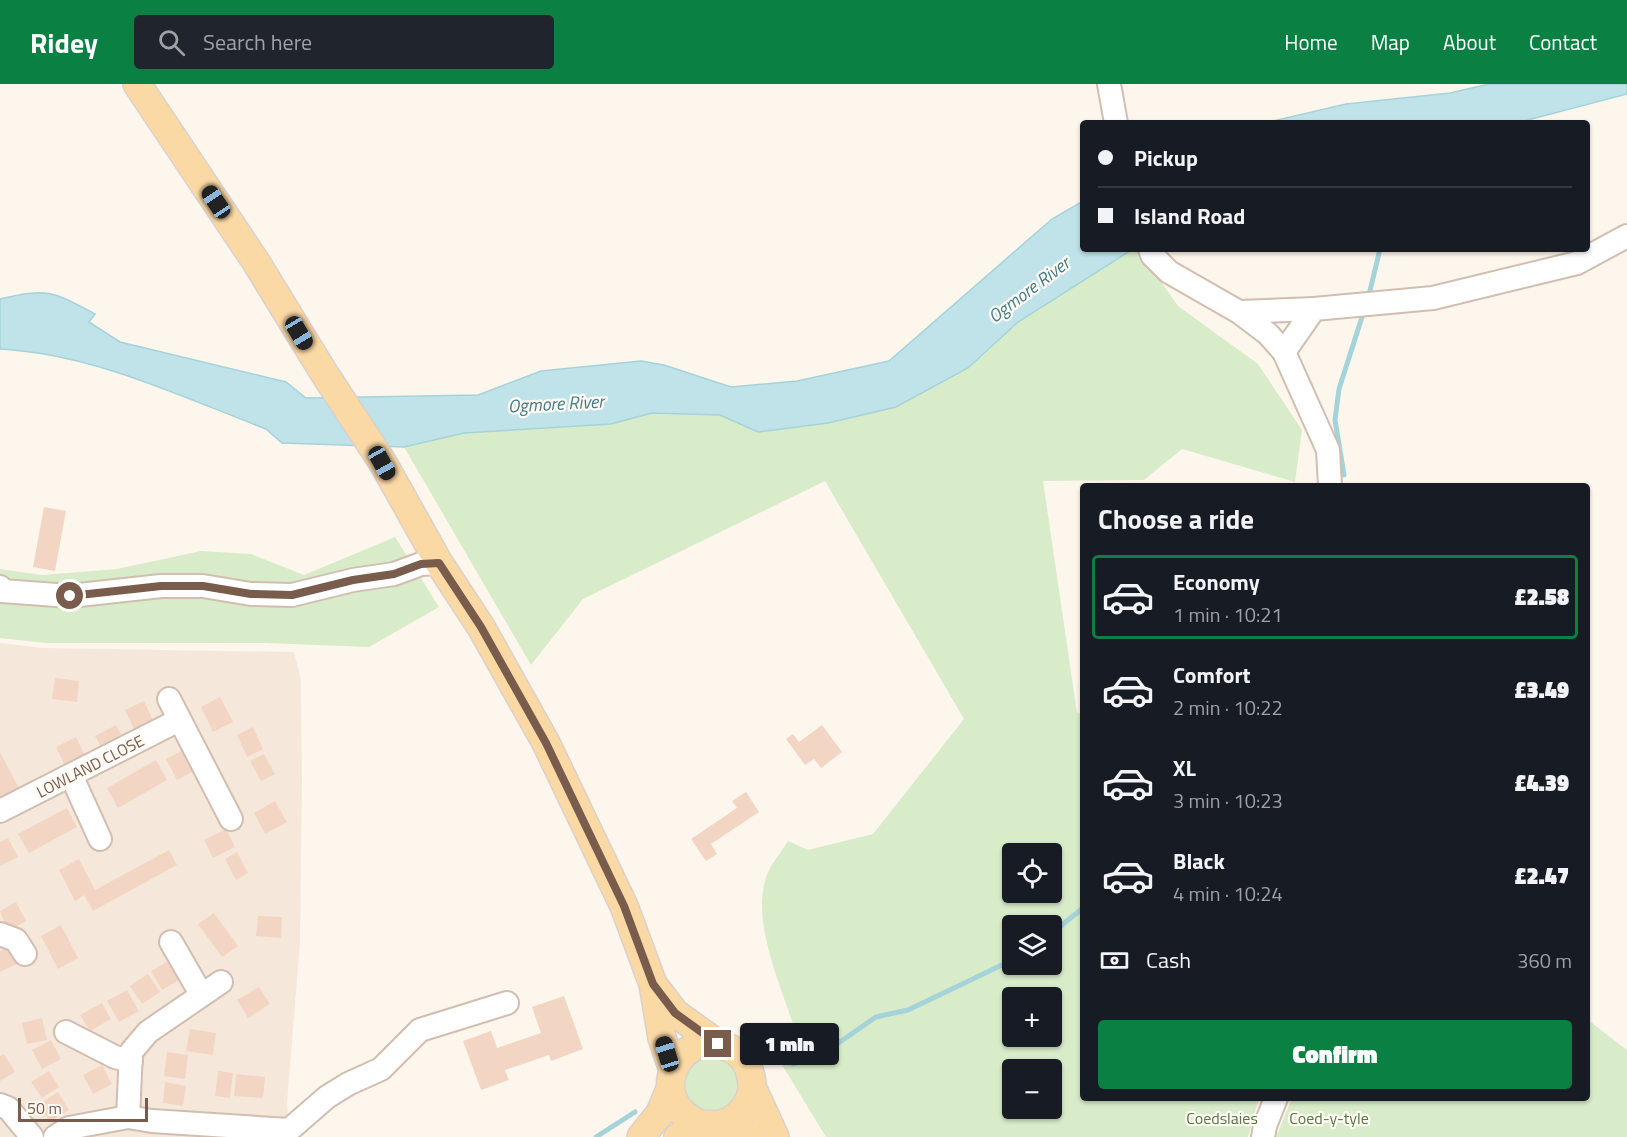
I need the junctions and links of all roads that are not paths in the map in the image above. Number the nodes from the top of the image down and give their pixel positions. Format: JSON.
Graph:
{"nodes":[{"id":1,"x":137,"y":84,"type":"edge"},
{"id":2,"x":1109,"y":84,"type":"edge"},
{"id":3,"x":1115,"y":120,"type":"edge"},
{"id":4,"x":1627,"y":236,"type":"edge"},
{"id":5,"x":1151,"y":252,"type":"edge"},
{"id":6,"x":1314,"y":309,"type":"junction"},
{"id":7,"x":1239,"y":312,"type":"junction"},
{"id":8,"x":1284,"y":352,"type":"junction"},
{"id":9,"x":1330,"y":483,"type":"edge"},
{"id":10,"x":439,"y":563,"type":"junction"},
{"id":11,"x":0,"y":587,"type":"edge"},
{"id":12,"x":169,"y":699,"type":"dead end"},
{"id":13,"x":179,"y":720,"type":"junction"},
{"id":14,"x":71,"y":775,"type":"junction"},
{"id":15,"x":0,"y":812,"type":"edge"},
{"id":16,"x":231,"y":819,"type":"dead end"},
{"id":17,"x":100,"y":839,"type":"dead end"},
{"id":18,"x":0,"y":934,"type":"edge"},
{"id":19,"x":171,"y":942,"type":"dead end"},
{"id":20,"x":25,"y":954,"type":"dead end"},
{"id":21,"x":221,"y":982,"type":"dead end"},
{"id":22,"x":653,"y":984,"type":"junction"},
{"id":23,"x":201,"y":994,"type":"junction"},
{"id":24,"x":507,"y":1003,"type":"dead end"},
{"id":25,"x":66,"y":1032,"type":"dead end"},
{"id":26,"x":718,"y":1044,"type":"junction"},
{"id":27,"x":131,"y":1061,"type":"junction"},
{"id":28,"x":671,"y":1080,"type":"junction"},
{"id":29,"x":752,"y":1087,"type":"junction"},
{"id":30,"x":1275,"y":1101,"type":"edge"},
{"id":31,"x":0,"y":1105,"type":"edge"},
{"id":32,"x":128,"y":1117,"type":"junction"},
{"id":33,"x":713,"y":1124,"type":"junction"},
{"id":34,"x":196,"y":1131,"type":"edge"},
{"id":35,"x":32,"y":1137,"type":"edge"},
{"id":36,"x":55,"y":1137,"type":"edge"},
{"id":37,"x":641,"y":1137,"type":"edge"},
{"id":38,"x":678,"y":1137,"type":"edge"},
{"id":39,"x":754,"y":1137,"type":"edge"},
{"id":40,"x":775,"y":1137,"type":"edge"},
{"id":41,"x":1263,"y":1137,"type":"edge"}],
"edges":[{"from":1,"to":10,"type":"main road"},
{"from":2,"to":3,"type":"street"},
{"from":4,"to":6,"type":"street"},
{"from":5,"to":7,"type":"street"},
{"from":6,"to":7,"type":"street"},
{"from":6,"to":8,"type":"street"},
{"from":7,"to":8,"type":"street"},
{"from":8,"to":9,"type":"street"},
{"from":10,"to":11,"type":"street"},
{"from":10,"to":22,"type":"main road"},
{"from":12,"to":13,"type":"street"},
{"from":13,"to":14,"type":"street","name":"LOWLAND CLOSE"},
{"from":13,"to":16,"type":"street"},
{"from":14,"to":15,"type":"street","name":"LOWLAND CLOSE"},
{"from":14,"to":17,"type":"street"},
{"from":18,"to":20,"type":"street"},
{"from":19,"to":23,"type":"street"},
{"from":21,"to":23,"type":"street"},
{"from":22,"to":26,"type":"main road"},
{"from":22,"to":28,"type":"main road"},
{"from":23,"to":27,"type":"street"},
{"from":24,"to":34,"type":"street"},
{"from":25,"to":27,"type":"street"},
{"from":26,"to":28,"type":"main road"},
{"from":26,"to":29,"type":"main road"},
{"from":27,"to":32,"type":"street"},
{"from":28,"to":33,"type":"main road"},
{"from":28,"to":37,"type":"main road"},
{"from":29,"to":33,"type":"main road"},
{"from":29,"to":40,"type":"main road"},
{"from":30,"to":41,"type":"street"},
{"from":31,"to":35,"type":"street"},
{"from":32,"to":34,"type":"street"},
{"from":32,"to":36,"type":"street"},
{"from":33,"to":38,"type":"main road"},
{"from":33,"to":39,"type":"main road"}]}
